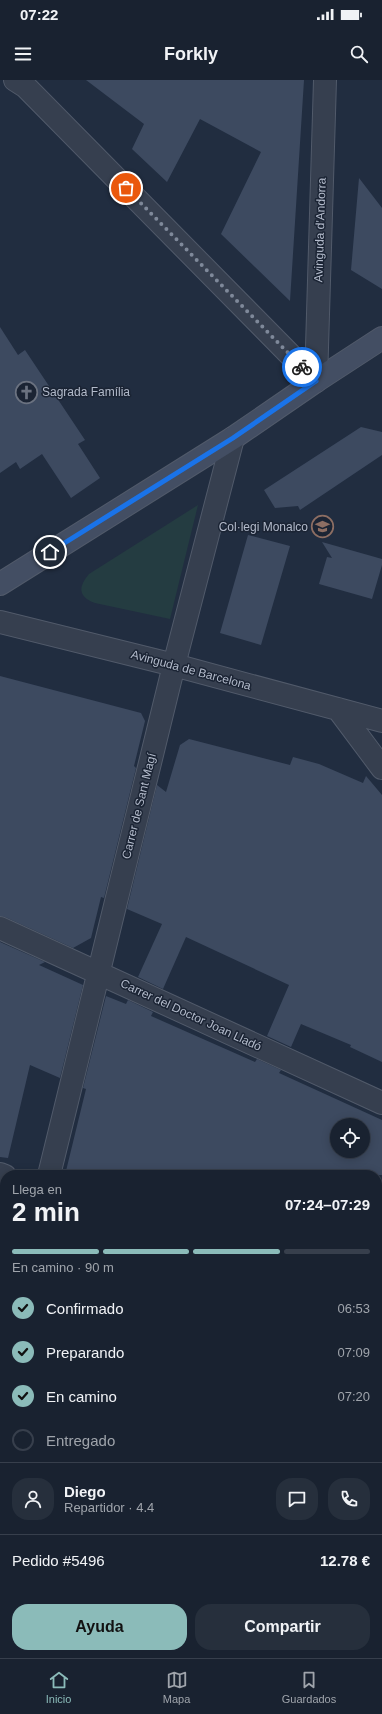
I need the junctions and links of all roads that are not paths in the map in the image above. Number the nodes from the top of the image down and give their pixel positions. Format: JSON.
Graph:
{"nodes":[{"id":1,"x":15,"y":80,"type":"edge"},
{"id":2,"x":325,"y":80,"type":"edge"},
{"id":3,"x":382,"y":338,"type":"edge"},
{"id":4,"x":316,"y":381,"type":"junction"},
{"id":5,"x":233,"y":438,"type":"junction"},
{"id":6,"x":0,"y":584,"type":"edge"},
{"id":7,"x":0,"y":622,"type":"edge"},
{"id":8,"x":174,"y":664,"type":"junction"},
{"id":9,"x":338,"y":709,"type":"junction"},
{"id":10,"x":382,"y":721,"type":"edge"},
{"id":11,"x":382,"y":768,"type":"edge"},
{"id":12,"x":0,"y":928,"type":"edge"},
{"id":13,"x":98,"y":972,"type":"junction"},
{"id":14,"x":382,"y":1102,"type":"edge"},
{"id":15,"x":50,"y":1170,"type":"edge"}],
"edges":[{"from":1,"to":4,"type":"street"},
{"from":2,"to":4,"type":"street","name":"Avinguda d'Andorra"},
{"from":3,"to":4,"type":"street"},
{"from":4,"to":5,"type":"street"},
{"from":5,"to":6,"type":"street"},
{"from":5,"to":8,"type":"street","name":"Carrer de Sant Magí"},
{"from":7,"to":8,"type":"street","name":"Avinguda de Barcelona"},
{"from":8,"to":9,"type":"street","name":"Avinguda de Barcelona"},
{"from":8,"to":13,"type":"street","name":"Carrer de Sant Magí"},
{"from":9,"to":10,"type":"street","name":"Avinguda de Barcelona"},
{"from":9,"to":11,"type":"street"},
{"from":12,"to":13,"type":"street","name":"Carrer del Doctor Joan Lladó"},
{"from":13,"to":14,"type":"street","name":"Carrer del Doctor Joan Lladó"},
{"from":13,"to":15,"type":"street","name":"Carrer de Sant Magí"}]}
